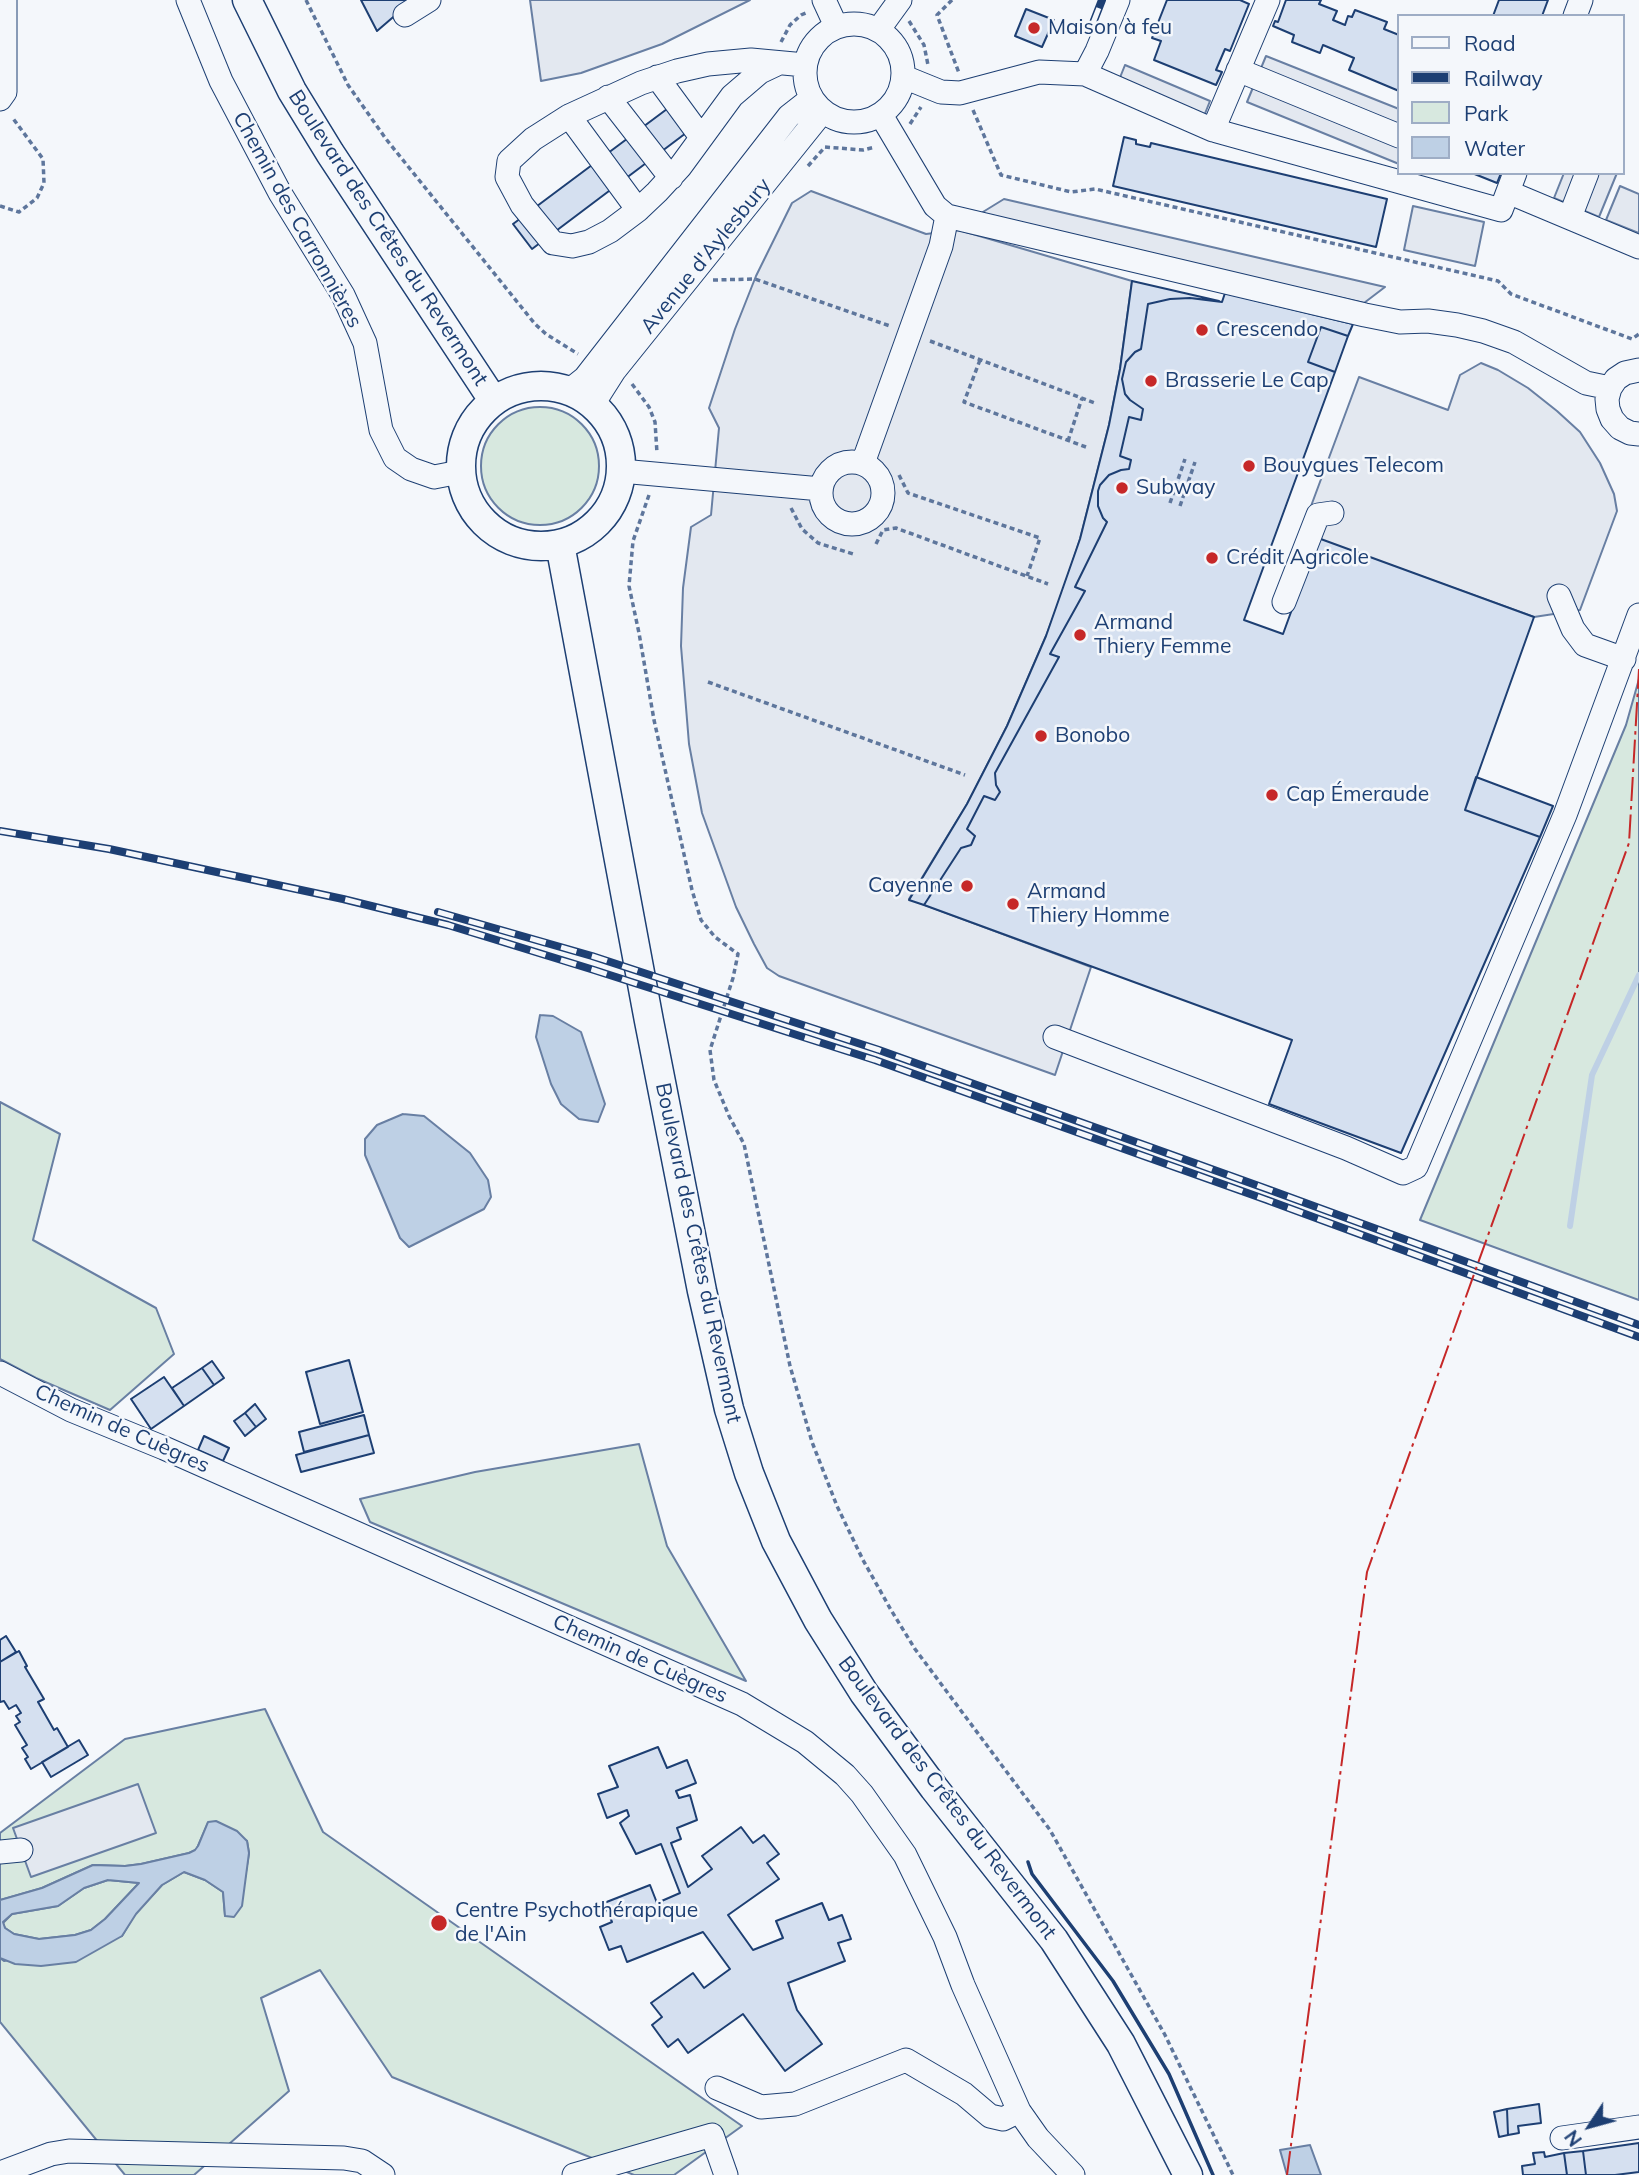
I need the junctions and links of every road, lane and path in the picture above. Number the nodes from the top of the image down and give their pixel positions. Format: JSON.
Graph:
{"nodes":[{"id":1,"x":5,"y":0,"type":"edge"},
{"id":2,"x":188,"y":0,"type":"edge"},
{"id":3,"x":247,"y":0,"type":"edge"},
{"id":4,"x":306,"y":0,"type":"edge"},
{"id":5,"x":429,"y":0,"type":"edge"},
{"id":6,"x":824,"y":0,"type":"edge"},
{"id":7,"x":900,"y":0,"type":"edge"},
{"id":8,"x":952,"y":0,"type":"edge"},
{"id":9,"x":1118,"y":0,"type":"edge"},
{"id":10,"x":1268,"y":0,"type":"edge"},
{"id":11,"x":405,"y":15,"type":"dead end"},
{"id":12,"x":909,"y":22,"type":"dead end"},
{"id":13,"x":836,"y":26,"type":"junction"},
{"id":14,"x":878,"y":29,"type":"junction"},
{"id":15,"x":779,"y":63,"type":"junction"},
{"id":16,"x":805,"y":65,"type":"junction"},
{"id":17,"x":1238,"y":70,"type":"junction"},
{"id":18,"x":1085,"y":74,"type":"junction"},
{"id":19,"x":657,"y":77,"type":"junction"},
{"id":20,"x":904,"y":77,"type":"junction"},
{"id":21,"x":927,"y":86,"type":"junction"},
{"id":22,"x":965,"y":91,"type":"junction"},
{"id":23,"x":608,"y":97,"type":"junction"},
{"id":24,"x":3,"y":104,"type":"edge"},
{"id":25,"x":817,"y":104,"type":"junction"},
{"id":26,"x":881,"y":115,"type":"junction"},
{"id":27,"x":569,"y":116,"type":"junction"},
{"id":28,"x":1213,"y":130,"type":"junction"},
{"id":29,"x":1398,"y":136,"type":"edge"},
{"id":30,"x":701,"y":137,"type":"junction"},
{"id":31,"x":894,"y":137,"type":"junction"},
{"id":32,"x":807,"y":167,"type":"dead end"},
{"id":33,"x":1398,"y":175,"type":"edge"},
{"id":34,"x":1586,"y":175,"type":"edge"},
{"id":35,"x":671,"y":178,"type":"junction"},
{"id":36,"x":1415,"y":179,"type":"edge"},
{"id":37,"x":1511,"y":183,"type":"edge"},
{"id":38,"x":0,"y":206,"type":"edge"},
{"id":39,"x":638,"y":210,"type":"junction"},
{"id":40,"x":947,"y":216,"type":"junction"},
{"id":41,"x":1570,"y":217,"type":"junction"},
{"id":42,"x":1639,"y":247,"type":"edge"},
{"id":43,"x":721,"y":270,"type":"dead end"},
{"id":44,"x":704,"y":275,"type":"junction"},
{"id":45,"x":911,"y":333,"type":"junction"},
{"id":46,"x":1639,"y":334,"type":"edge"},
{"id":47,"x":980,"y":360,"type":"junction"},
{"id":48,"x":606,"y":366,"type":"junction"},
{"id":49,"x":1639,"y":370,"type":"edge"},
{"id":50,"x":1610,"y":388,"type":"junction"},
{"id":51,"x":581,"y":397,"type":"junction"},
{"id":52,"x":1082,"y":398,"type":"junction"},
{"id":53,"x":493,"y":400,"type":"junction"},
{"id":54,"x":1095,"y":403,"type":"dead end"},
{"id":55,"x":1639,"y":434,"type":"edge"},
{"id":56,"x":1068,"y":441,"type":"junction"},
{"id":57,"x":1086,"y":447,"type":"dead end"},
{"id":58,"x":1185,"y":459,"type":"dead end"},
{"id":59,"x":1195,"y":462,"type":"dead end"},
{"id":60,"x":863,"y":463,"type":"junction"},
{"id":61,"x":621,"y":471,"type":"junction"},
{"id":62,"x":460,"y":472,"type":"junction"},
{"id":63,"x":654,"y":473,"type":"junction"},
{"id":64,"x":899,"y":475,"type":"dead end"},
{"id":65,"x":821,"y":489,"type":"junction"},
{"id":66,"x":1170,"y":503,"type":"dead end"},
{"id":67,"x":790,"y":505,"type":"dead end"},
{"id":68,"x":1180,"y":506,"type":"dead end"},
{"id":69,"x":1332,"y":513,"type":"dead end"},
{"id":70,"x":559,"y":544,"type":"junction"},
{"id":71,"x":876,"y":544,"type":"dead end"},
{"id":72,"x":853,"y":554,"type":"dead end"},
{"id":73,"x":1027,"y":576,"type":"junction"},
{"id":74,"x":1048,"y":584,"type":"dead end"},
{"id":75,"x":1559,"y":596,"type":"dead end"},
{"id":76,"x":1284,"y":602,"type":"dead end"},
{"id":77,"x":1639,"y":615,"type":"edge"},
{"id":78,"x":1624,"y":659,"type":"junction"},
{"id":79,"x":708,"y":682,"type":"dead end"},
{"id":80,"x":965,"y":775,"type":"dead end"},
{"id":81,"x":1055,"y":1037,"type":"dead end"},
{"id":82,"x":0,"y":1373,"type":"edge"},
{"id":83,"x":717,"y":2088,"type":"dead end"},
{"id":84,"x":1019,"y":2111,"type":"junction"},
{"id":85,"x":1639,"y":2127,"type":"edge"},
{"id":86,"x":1562,"y":2138,"type":"dead end"},
{"id":87,"x":0,"y":2173,"type":"edge"},
{"id":88,"x":383,"y":2175,"type":"edge"},
{"id":89,"x":574,"y":2175,"type":"edge"},
{"id":90,"x":726,"y":2175,"type":"edge"},
{"id":91,"x":1073,"y":2175,"type":"edge"},
{"id":92,"x":1188,"y":2175,"type":"edge"},
{"id":93,"x":1233,"y":2175,"type":"edge"}],
"edges":[{"from":1,"to":24,"type":"street"},
{"from":2,"to":62,"type":"street","name":"Chemin des Carronnières"},
{"from":3,"to":53,"type":"main road","name":"Boulevard des Crêtes du Revermont"},
{"from":4,"to":48,"type":"path"},
{"from":5,"to":11,"type":"street"},
{"from":6,"to":13,"type":"street"},
{"from":7,"to":14,"type":"street"},
{"from":8,"to":22,"type":"path"},
{"from":9,"to":18,"type":"street"},
{"from":10,"to":17,"type":"street"},
{"from":12,"to":21,"type":"path"},
{"from":13,"to":14,"type":"street"},
{"from":13,"to":16,"type":"street"},
{"from":14,"to":20,"type":"street"},
{"from":15,"to":16,"type":"street"},
{"from":15,"to":19,"type":"street"},
{"from":15,"to":30,"type":"street"},
{"from":16,"to":25,"type":"street"},
{"from":17,"to":28,"type":"street"},
{"from":17,"to":29,"type":"street"},
{"from":18,"to":22,"type":"street"},
{"from":18,"to":28,"type":"street"},
{"from":19,"to":23,"type":"street"},
{"from":19,"to":30,"type":"street"},
{"from":20,"to":21,"type":"street"},
{"from":20,"to":26,"type":"street"},
{"from":21,"to":22,"type":"street"},
{"from":21,"to":31,"type":"path"},
{"from":22,"to":46,"type":"path"},
{"from":23,"to":27,"type":"street"},
{"from":23,"to":35,"type":"street"},
{"from":24,"to":38,"type":"path"},
{"from":25,"to":26,"type":"street"},
{"from":25,"to":44,"type":"street","name":"Avenue d'Aylesbury"},
{"from":25,"to":48,"type":"street"},
{"from":26,"to":31,"type":"street"},
{"from":27,"to":39,"type":"street"},
{"from":27,"to":39,"type":"street"},
{"from":28,"to":33,"type":"street"},
{"from":30,"to":35,"type":"street"},
{"from":31,"to":32,"type":"path"},
{"from":31,"to":40,"type":"street"},
{"from":34,"to":41,"type":"street"},
{"from":35,"to":39,"type":"street"},
{"from":36,"to":37,"type":"street"},
{"from":37,"to":41,"type":"street"},
{"from":40,"to":45,"type":"street"},
{"from":40,"to":50,"type":"street"},
{"from":41,"to":42,"type":"street"},
{"from":43,"to":44,"type":"path"},
{"from":44,"to":45,"type":"path"},
{"from":44,"to":48,"type":"street","name":"Avenue d'Aylesbury"},
{"from":45,"to":47,"type":"path"},
{"from":45,"to":60,"type":"street"},
{"from":47,"to":52,"type":"path"},
{"from":47,"to":56,"type":"path"},
{"from":48,"to":51,"type":"street","name":"Avenue d'Aylesbury"},
{"from":48,"to":63,"type":"path"},
{"from":49,"to":50,"type":"street"},
{"from":50,"to":55,"type":"street"},
{"from":51,"to":53,"type":"main road"},
{"from":51,"to":61,"type":"main road"},
{"from":52,"to":54,"type":"path"},
{"from":52,"to":56,"type":"path"},
{"from":53,"to":62,"type":"main road"},
{"from":56,"to":57,"type":"path"},
{"from":58,"to":66,"type":"path"},
{"from":59,"to":68,"type":"path"},
{"from":60,"to":65,"type":"street"},
{"from":60,"to":65,"type":"street"},
{"from":61,"to":63,"type":"street"},
{"from":61,"to":70,"type":"main road"},
{"from":62,"to":70,"type":"main road"},
{"from":63,"to":65,"type":"street"},
{"from":63,"to":93,"type":"path"},
{"from":64,"to":73,"type":"path"},
{"from":67,"to":72,"type":"path"},
{"from":69,"to":76,"type":"street"},
{"from":70,"to":92,"type":"main road","name":"Boulevard des Crêtes du Revermont"},
{"from":71,"to":73,"type":"path"},
{"from":73,"to":74,"type":"path"},
{"from":75,"to":78,"type":"street"},
{"from":77,"to":78,"type":"street"},
{"from":78,"to":81,"type":"street"},
{"from":79,"to":80,"type":"path"},
{"from":82,"to":84,"type":"street","name":"Chemin de Cuègres"},
{"from":83,"to":84,"type":"street"},
{"from":84,"to":91,"type":"street","name":"Chemin de Cuègres"},
{"from":85,"to":86,"type":"street"},
{"from":87,"to":88,"type":"street"},
{"from":89,"to":90,"type":"street"}]}
